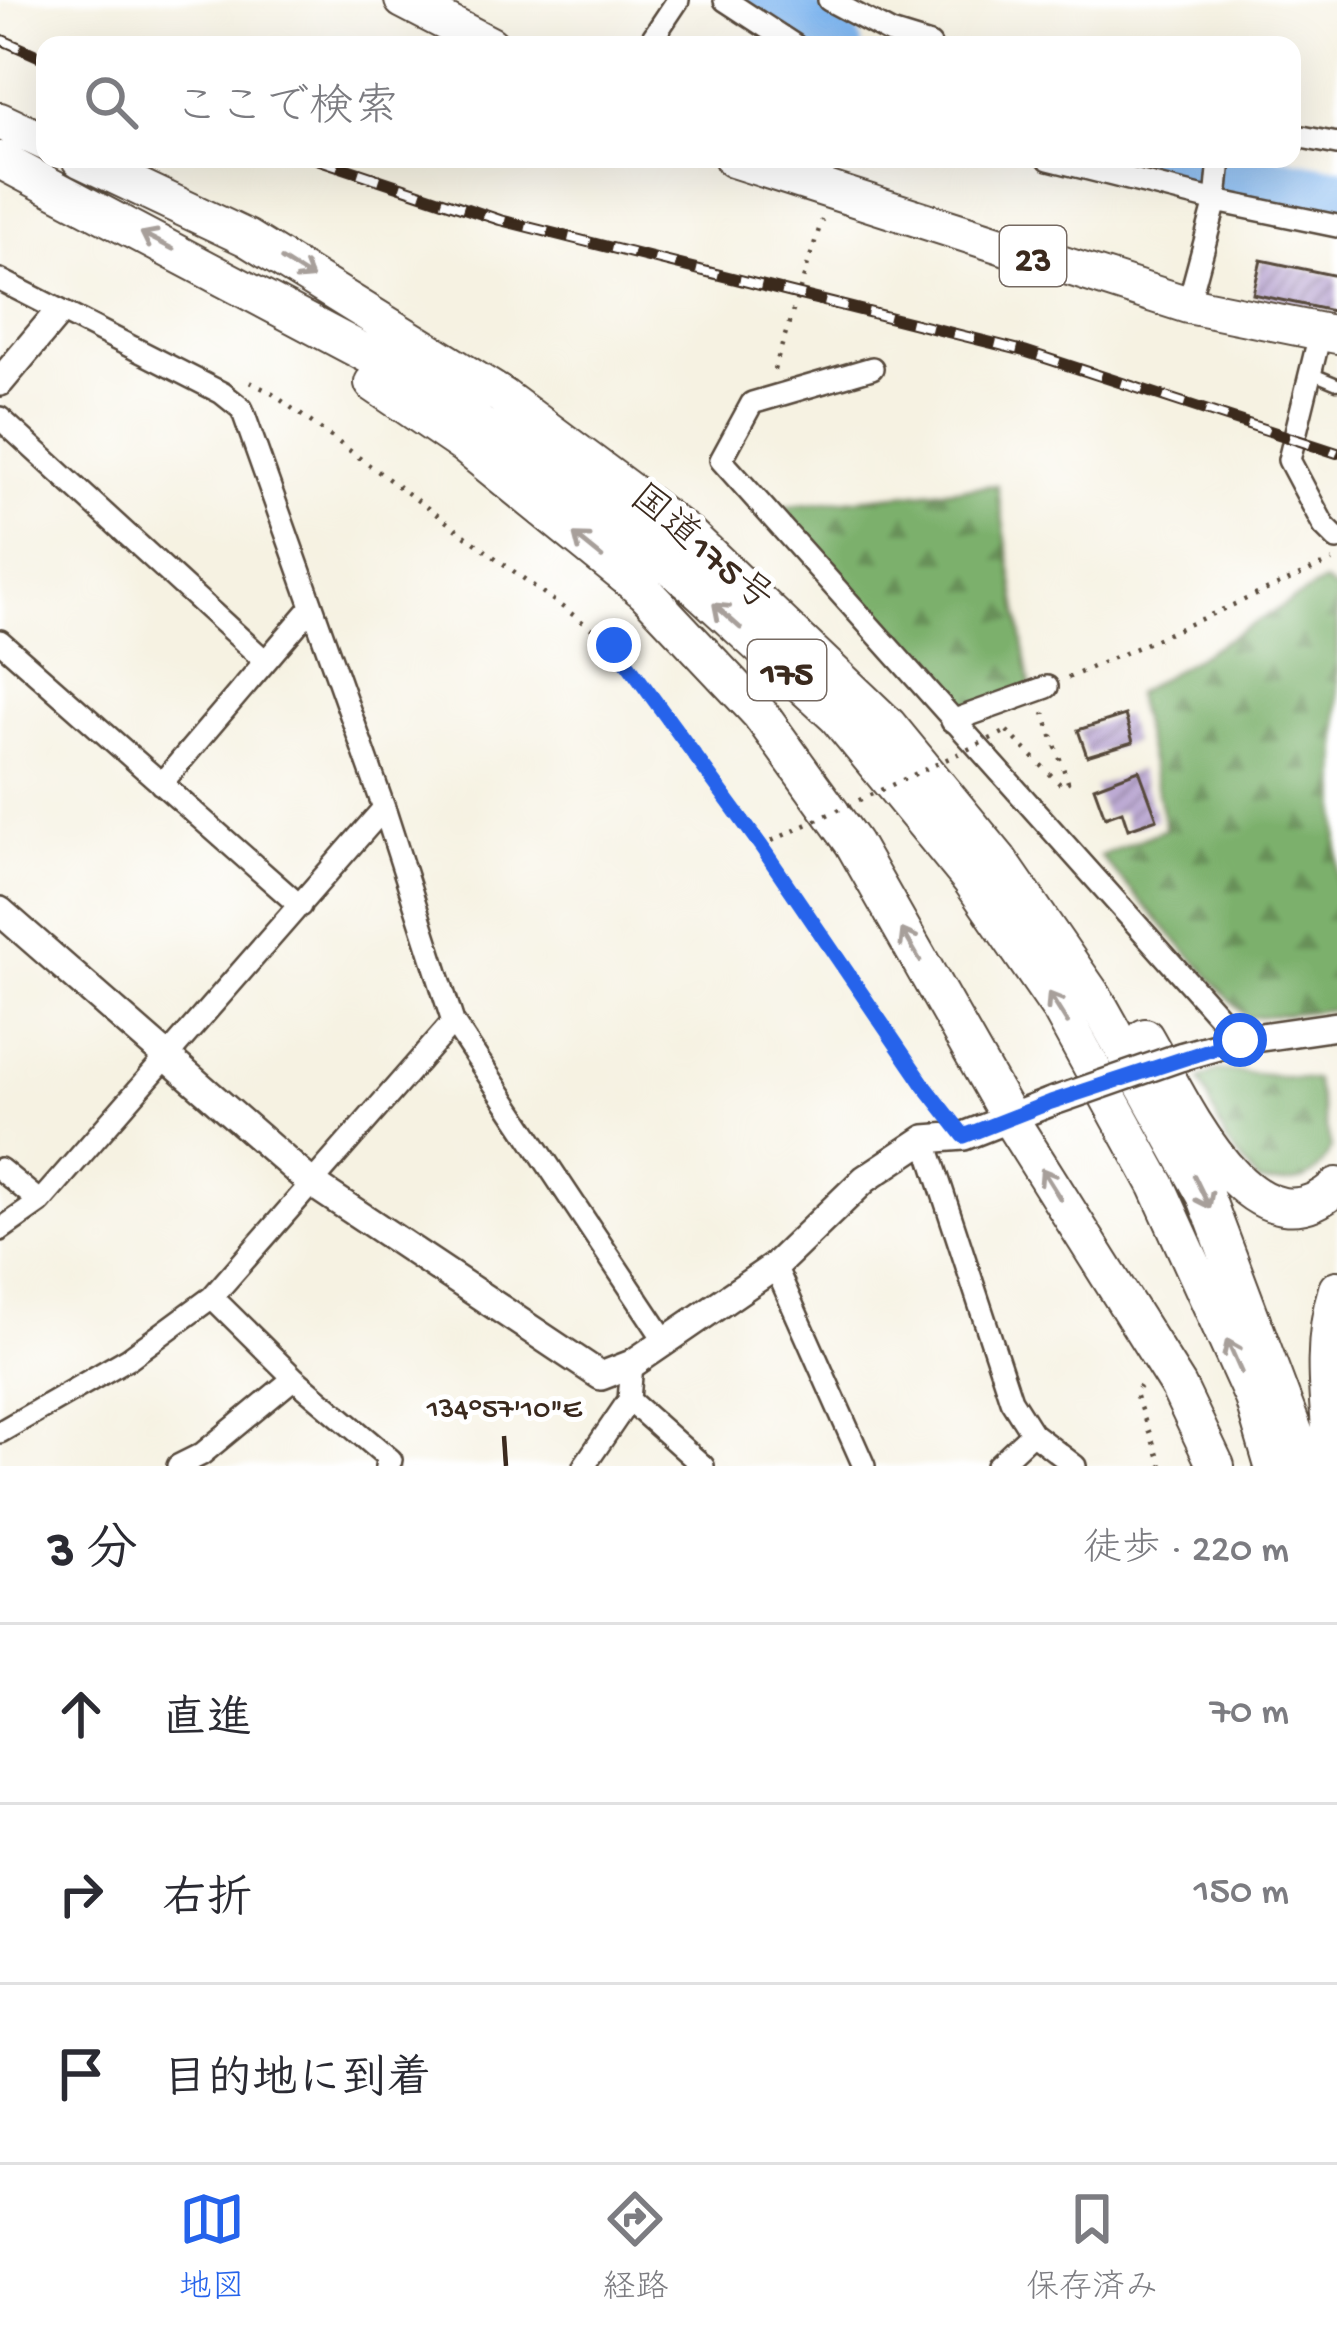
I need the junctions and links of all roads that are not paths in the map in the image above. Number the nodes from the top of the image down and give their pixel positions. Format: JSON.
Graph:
{"nodes":[{"id":1,"x":403,"y":0,"type":"edge"},
{"id":2,"x":678,"y":0,"type":"edge"},
{"id":3,"x":725,"y":0,"type":"edge"},
{"id":4,"x":829,"y":0,"type":"edge"},
{"id":5,"x":473,"y":36,"type":"edge"},
{"id":6,"x":654,"y":36,"type":"edge"},
{"id":7,"x":780,"y":36,"type":"edge"},
{"id":8,"x":900,"y":36,"type":"edge"},
{"id":9,"x":0,"y":121,"type":"edge"},
{"id":10,"x":1301,"y":137,"type":"edge"},
{"id":11,"x":36,"y":138,"type":"edge"},
{"id":12,"x":1337,"y":144,"type":"edge"},
{"id":13,"x":0,"y":160,"type":"edge"},
{"id":14,"x":99,"y":168,"type":"edge"},
{"id":15,"x":759,"y":168,"type":"edge"},
{"id":16,"x":1085,"y":168,"type":"edge"},
{"id":17,"x":1219,"y":168,"type":"edge"},
{"id":18,"x":1216,"y":201,"type":"junction"},
{"id":19,"x":1337,"y":226,"type":"edge"},
{"id":20,"x":202,"y":264,"type":"junction"},
{"id":21,"x":0,"y":280,"type":"edge"},
{"id":22,"x":1188,"y":305,"type":"junction"},
{"id":23,"x":58,"y":313,"type":"junction"},
{"id":24,"x":1329,"y":334,"type":"edge"},
{"id":25,"x":872,"y":368,"type":"dead end"},
{"id":26,"x":1311,"y":374,"type":"junction"},
{"id":27,"x":0,"y":382,"type":"edge"},
{"id":28,"x":1337,"y":384,"type":"edge"},
{"id":29,"x":0,"y":418,"type":"edge"},
{"id":30,"x":1337,"y":539,"type":"edge"},
{"id":31,"x":311,"y":608,"type":"junction"},
{"id":32,"x":0,"y":641,"type":"edge"},
{"id":33,"x":265,"y":662,"type":"junction"},
{"id":34,"x":1042,"y":689,"type":"road end"},
{"id":35,"x":952,"y":721,"type":"junction"},
{"id":36,"x":888,"y":725,"type":"junction"},
{"id":37,"x":161,"y":784,"type":"junction"},
{"id":38,"x":385,"y":808,"type":"junction"},
{"id":39,"x":300,"y":907,"type":"junction"},
{"id":40,"x":0,"y":911,"type":"edge"},
{"id":41,"x":453,"y":1022,"type":"junction"},
{"id":42,"x":1337,"y":1026,"type":"edge"},
{"id":43,"x":1240,"y":1040,"type":"junction"},
{"id":44,"x":170,"y":1058,"type":"junction"},
{"id":45,"x":1010,"y":1119,"type":"junction"},
{"id":46,"x":925,"y":1139,"type":"junction"},
{"id":47,"x":0,"y":1168,"type":"edge"},
{"id":48,"x":310,"y":1182,"type":"junction"},
{"id":49,"x":1337,"y":1186,"type":"edge"},
{"id":50,"x":40,"y":1202,"type":"junction"},
{"id":51,"x":0,"y":1230,"type":"edge"},
{"id":52,"x":776,"y":1266,"type":"junction"},
{"id":53,"x":1337,"y":1288,"type":"edge"},
{"id":54,"x":212,"y":1298,"type":"junction"},
{"id":55,"x":664,"y":1339,"type":"junction"},
{"id":56,"x":632,"y":1364,"type":"junction"},
{"id":57,"x":294,"y":1378,"type":"junction"},
{"id":58,"x":629,"y":1400,"type":"junction"},
{"id":59,"x":4,"y":1424,"type":"edge"},
{"id":60,"x":1033,"y":1433,"type":"junction"},
{"id":61,"x":178,"y":1466,"type":"edge"},
{"id":62,"x":386,"y":1466,"type":"edge"},
{"id":63,"x":584,"y":1466,"type":"edge"},
{"id":64,"x":703,"y":1466,"type":"edge"},
{"id":65,"x":864,"y":1466,"type":"edge"},
{"id":66,"x":997,"y":1466,"type":"edge"},
{"id":67,"x":1075,"y":1466,"type":"edge"},
{"id":68,"x":1216,"y":1466,"type":"edge"},
{"id":69,"x":1274,"y":1466,"type":"edge"},
{"id":70,"x":1307,"y":1466,"type":"edge"},
{"id":71,"x":1333,"y":1466,"type":"edge"}],
"edges":[{"from":1,"to":5,"type":"main road"},
{"from":2,"to":6,"type":"street"},
{"from":3,"to":7,"type":"street"},
{"from":4,"to":8,"type":"street"},
{"from":9,"to":11,"type":"main road"},
{"from":10,"to":12,"type":"street"},
{"from":20,"to":13,"type":"main road","name":"国道175号","number":"175","one_way":true},
{"from":14,"to":36,"type":"main road","name":"国道175号","number":"175","one_way":true},
{"from":15,"to":22,"type":"main road","number":"23"},
{"from":16,"to":18,"type":"street"},
{"from":17,"to":18,"type":"street"},
{"from":18,"to":19,"type":"street"},
{"from":18,"to":22,"type":"street"},
{"from":45,"to":20,"type":"main road","one_way":true},
{"from":69,"to":20,"type":"main road","name":"国道175号","number":"175","one_way":true},
{"from":21,"to":23,"type":"street"},
{"from":22,"to":24,"type":"main road","number":"23"},
{"from":23,"to":27,"type":"street"},
{"from":23,"to":31,"type":"street"},
{"from":24,"to":26,"type":"street"},
{"from":25,"to":35,"type":"street"},
{"from":26,"to":28,"type":"lane"},
{"from":26,"to":30,"type":"street"},
{"from":29,"to":33,"type":"street"},
{"from":31,"to":33,"type":"street"},
{"from":31,"to":38,"type":"street"},
{"from":32,"to":37,"type":"street"},
{"from":33,"to":37,"type":"street"},
{"from":34,"to":35,"type":"street"},
{"from":35,"to":43,"type":"street"},
{"from":36,"to":49,"type":"main road"},
{"from":36,"to":70,"type":"main road","name":"国道175号","number":"175","one_way":true},
{"from":37,"to":39,"type":"street"},
{"from":38,"to":39,"type":"street"},
{"from":38,"to":41,"type":"street"},
{"from":39,"to":44,"type":"street"},
{"from":40,"to":44,"type":"street"},
{"from":41,"to":48,"type":"street"},
{"from":41,"to":55,"type":"street"},
{"from":42,"to":43,"type":"street"},
{"from":43,"to":45,"type":"street","bridge":true},
{"from":44,"to":48,"type":"street"},
{"from":44,"to":50,"type":"street"},
{"from":45,"to":46,"type":"street"},
{"from":68,"to":45,"type":"main road","one_way":true},
{"from":46,"to":52,"type":"street"},
{"from":46,"to":60,"type":"street"},
{"from":47,"to":50,"type":"street"},
{"from":48,"to":54,"type":"street"},
{"from":48,"to":56,"type":"street"},
{"from":50,"to":51,"type":"street"},
{"from":52,"to":55,"type":"street"},
{"from":52,"to":65,"type":"street"},
{"from":53,"to":71,"type":"main road"},
{"from":54,"to":57,"type":"street"},
{"from":54,"to":59,"type":"street"},
{"from":55,"to":56,"type":"street"},
{"from":56,"to":58,"type":"street"},
{"from":57,"to":61,"type":"street"},
{"from":57,"to":62,"type":"street"},
{"from":58,"to":63,"type":"street"},
{"from":58,"to":64,"type":"street"},
{"from":60,"to":66,"type":"street"},
{"from":60,"to":67,"type":"street"}]}
